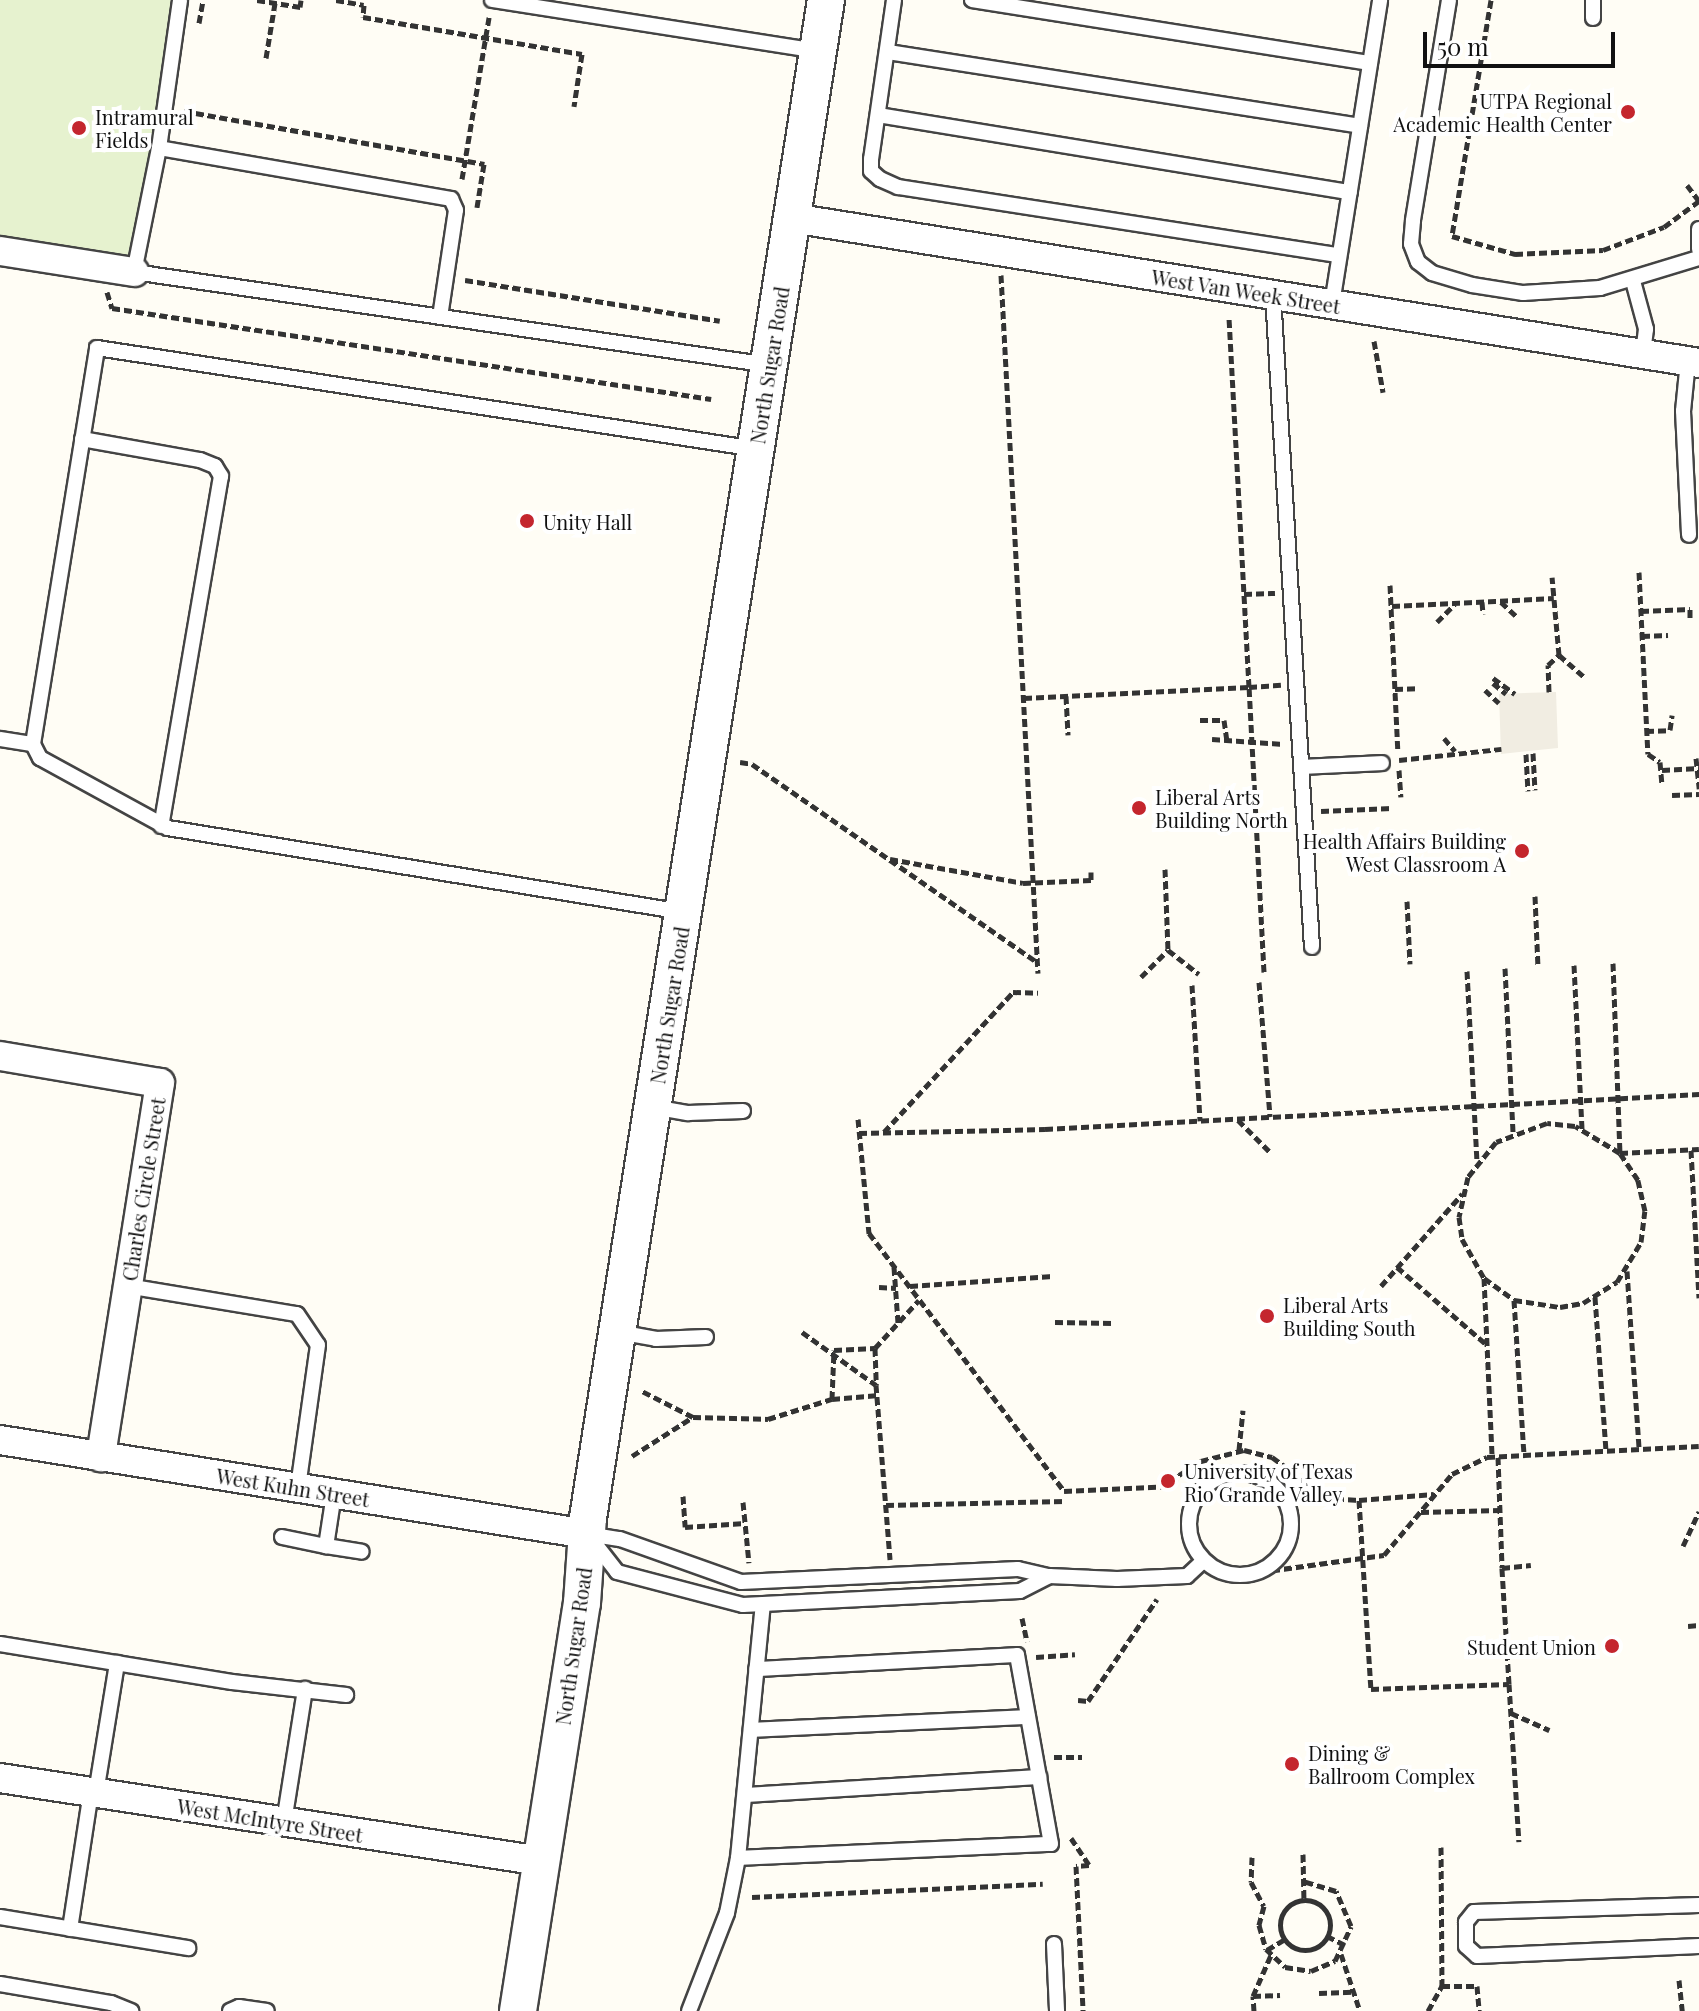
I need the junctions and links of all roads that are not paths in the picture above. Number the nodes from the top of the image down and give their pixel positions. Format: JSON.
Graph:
{"nodes":[{"id":1,"x":180,"y":0,"type":"edge"},
{"id":2,"x":492,"y":0,"type":"edge"},
{"id":3,"x":826,"y":0,"type":"edge"},
{"id":4,"x":894,"y":0,"type":"edge"},
{"id":5,"x":972,"y":0,"type":"edge"},
{"id":6,"x":1380,"y":0,"type":"edge"},
{"id":7,"x":1449,"y":0,"type":"edge"},
{"id":8,"x":1593,"y":0,"type":"edge"},
{"id":9,"x":1593,"y":18,"type":"dead end"},
{"id":10,"x":818,"y":51,"type":"junction"},
{"id":11,"x":888,"y":52,"type":"junction"},
{"id":12,"x":1370,"y":63,"type":"junction"},
{"id":13,"x":878,"y":115,"type":"junction"},
{"id":14,"x":1360,"y":126,"type":"junction"},
{"id":15,"x":159,"y":148,"type":"junction"},
{"id":16,"x":1350,"y":192,"type":"junction"},
{"id":17,"x":792,"y":218,"type":"junction"},
{"id":18,"x":1699,"y":229,"type":"edge"},
{"id":19,"x":1699,"y":249,"type":"edge"},
{"id":20,"x":0,"y":251,"type":"edge"},
{"id":21,"x":1339,"y":255,"type":"junction"},
{"id":22,"x":1699,"y":258,"type":"edge"},
{"id":23,"x":134,"y":272,"type":"junction"},
{"id":24,"x":1633,"y":281,"type":"junction"},
{"id":25,"x":1273,"y":295,"type":"junction"},
{"id":26,"x":1332,"y":304,"type":"junction"},
{"id":27,"x":440,"y":317,"type":"junction"},
{"id":28,"x":1643,"y":354,"type":"junction"},
{"id":29,"x":1694,"y":362,"type":"edge"},
{"id":30,"x":769,"y":365,"type":"junction"},
{"id":31,"x":82,"y":439,"type":"junction"},
{"id":32,"x":756,"y":449,"type":"junction"},
{"id":33,"x":1689,"y":535,"type":"dead end"},
{"id":34,"x":0,"y":739,"type":"edge"},
{"id":35,"x":33,"y":744,"type":"junction"},
{"id":36,"x":1382,"y":763,"type":"dead end"},
{"id":37,"x":1303,"y":767,"type":"junction"},
{"id":38,"x":161,"y":826,"type":"junction"},
{"id":39,"x":683,"y":912,"type":"junction"},
{"id":40,"x":1312,"y":947,"type":"dead end"},
{"id":41,"x":0,"y":1056,"type":"edge"},
{"id":42,"x":652,"y":1107,"type":"junction"},
{"id":43,"x":743,"y":1111,"type":"dead end"},
{"id":44,"x":127,"y":1286,"type":"junction"},
{"id":45,"x":617,"y":1332,"type":"junction"},
{"id":46,"x":706,"y":1337,"type":"dead end"},
{"id":47,"x":0,"y":1440,"type":"edge"},
{"id":48,"x":101,"y":1457,"type":"junction"},
{"id":49,"x":298,"y":1488,"type":"junction"},
{"id":50,"x":334,"y":1494,"type":"junction"},
{"id":51,"x":587,"y":1534,"type":"junction"},
{"id":52,"x":282,"y":1537,"type":"dead end"},
{"id":53,"x":326,"y":1546,"type":"junction"},
{"id":54,"x":362,"y":1552,"type":"dead end"},
{"id":55,"x":1203,"y":1561,"type":"junction"},
{"id":56,"x":1049,"y":1576,"type":"junction"},
{"id":57,"x":741,"y":1582,"type":"junction"},
{"id":58,"x":732,"y":1603,"type":"junction"},
{"id":59,"x":763,"y":1604,"type":"junction"},
{"id":60,"x":0,"y":1644,"type":"edge"},
{"id":61,"x":117,"y":1663,"type":"junction"},
{"id":62,"x":756,"y":1669,"type":"junction"},
{"id":63,"x":305,"y":1689,"type":"junction"},
{"id":64,"x":346,"y":1695,"type":"dead end"},
{"id":65,"x":1028,"y":1717,"type":"junction"},
{"id":66,"x":751,"y":1730,"type":"junction"},
{"id":67,"x":1039,"y":1777,"type":"junction"},
{"id":68,"x":0,"y":1778,"type":"edge"},
{"id":69,"x":94,"y":1792,"type":"junction"},
{"id":70,"x":745,"y":1795,"type":"junction"},
{"id":71,"x":284,"y":1822,"type":"junction"},
{"id":72,"x":738,"y":1858,"type":"junction"},
{"id":73,"x":541,"y":1861,"type":"junction"},
{"id":74,"x":1699,"y":1905,"type":"edge"},
{"id":75,"x":0,"y":1917,"type":"edge"},
{"id":76,"x":70,"y":1929,"type":"junction"},
{"id":77,"x":1054,"y":1944,"type":"dead end"},
{"id":78,"x":1699,"y":1946,"type":"edge"},
{"id":79,"x":188,"y":1948,"type":"dead end"},
{"id":80,"x":0,"y":1984,"type":"edge"},
{"id":81,"x":131,"y":2011,"type":"edge"},
{"id":82,"x":230,"y":2011,"type":"edge"},
{"id":83,"x":267,"y":2011,"type":"edge"},
{"id":84,"x":518,"y":2011,"type":"edge"},
{"id":85,"x":689,"y":2011,"type":"edge"},
{"id":86,"x":1057,"y":2011,"type":"edge"}],
"edges":[{"from":1,"to":15,"type":"lane"},
{"from":2,"to":10,"type":"lane"},
{"from":3,"to":10,"type":"street","name":"North Sugar Road"},
{"from":4,"to":11,"type":"lane"},
{"from":5,"to":12,"type":"lane"},
{"from":6,"to":12,"type":"lane"},
{"from":7,"to":24,"type":"lane"},
{"from":8,"to":9,"type":"lane"},
{"from":10,"to":17,"type":"street","name":"North Sugar Road"},
{"from":11,"to":13,"type":"lane"},
{"from":11,"to":14,"type":"lane"},
{"from":12,"to":14,"type":"lane"},
{"from":13,"to":16,"type":"lane"},
{"from":13,"to":21,"type":"lane"},
{"from":14,"to":16,"type":"lane"},
{"from":15,"to":23,"type":"lane"},
{"from":15,"to":27,"type":"lane"},
{"from":16,"to":21,"type":"lane"},
{"from":17,"to":25,"type":"street","name":"West Van Week Street"},
{"from":17,"to":30,"type":"street","name":"North Sugar Road"},
{"from":18,"to":19,"type":"lane"},
{"from":20,"to":23,"type":"street"},
{"from":21,"to":26,"type":"lane"},
{"from":22,"to":24,"type":"lane"},
{"from":23,"to":27,"type":"lane"},
{"from":24,"to":28,"type":"lane"},
{"from":25,"to":26,"type":"street","name":"West Van Week Street"},
{"from":25,"to":37,"type":"lane"},
{"from":26,"to":28,"type":"street","name":"West Van Week Street"},
{"from":27,"to":30,"type":"lane"},
{"from":28,"to":29,"type":"street","name":"West Van Week Street"},
{"from":29,"to":33,"type":"lane"},
{"from":30,"to":32,"type":"street","name":"North Sugar Road"},
{"from":31,"to":32,"type":"lane"},
{"from":31,"to":35,"type":"lane"},
{"from":31,"to":38,"type":"lane"},
{"from":32,"to":39,"type":"street","name":"North Sugar Road"},
{"from":34,"to":35,"type":"lane"},
{"from":35,"to":38,"type":"lane"},
{"from":36,"to":37,"type":"lane"},
{"from":37,"to":40,"type":"lane"},
{"from":38,"to":39,"type":"lane"},
{"from":39,"to":42,"type":"street","name":"North Sugar Road"},
{"from":41,"to":44,"type":"street","name":"Charles Circle Street"},
{"from":42,"to":43,"type":"lane"},
{"from":42,"to":45,"type":"street","name":"North Sugar Road"},
{"from":44,"to":48,"type":"street","name":"Charles Circle Street"},
{"from":44,"to":49,"type":"lane"},
{"from":45,"to":46,"type":"lane"},
{"from":45,"to":51,"type":"street","name":"North Sugar Road"},
{"from":47,"to":48,"type":"street","name":"West Kuhn Street"},
{"from":48,"to":49,"type":"street","name":"West Kuhn Street"},
{"from":49,"to":50,"type":"street","name":"West Kuhn Street"},
{"from":50,"to":51,"type":"street","name":"West Kuhn Street"},
{"from":50,"to":53,"type":"lane"},
{"from":51,"to":57,"type":"lane"},
{"from":51,"to":58,"type":"lane"},
{"from":51,"to":73,"type":"street","name":"North Sugar Road"},
{"from":52,"to":53,"type":"lane"},
{"from":53,"to":54,"type":"lane"},
{"from":55,"to":55,"type":"lane"},
{"from":55,"to":56,"type":"lane"},
{"from":56,"to":57,"type":"lane"},
{"from":56,"to":59,"type":"lane"},
{"from":57,"to":58,"type":"lane"},
{"from":58,"to":59,"type":"lane"},
{"from":59,"to":62,"type":"lane"},
{"from":60,"to":61,"type":"lane"},
{"from":61,"to":63,"type":"lane"},
{"from":61,"to":69,"type":"lane"},
{"from":62,"to":65,"type":"lane"},
{"from":62,"to":66,"type":"lane"},
{"from":63,"to":64,"type":"lane"},
{"from":63,"to":71,"type":"lane"},
{"from":65,"to":66,"type":"lane"},
{"from":65,"to":67,"type":"lane"},
{"from":66,"to":70,"type":"lane"},
{"from":67,"to":70,"type":"lane"},
{"from":67,"to":72,"type":"lane"},
{"from":68,"to":69,"type":"street","name":"West McIntyre Street"},
{"from":69,"to":71,"type":"street","name":"West McIntyre Street"},
{"from":69,"to":76,"type":"lane"},
{"from":70,"to":72,"type":"lane"},
{"from":71,"to":73,"type":"street","name":"West McIntyre Street"},
{"from":72,"to":85,"type":"lane"},
{"from":73,"to":84,"type":"street","name":"North Sugar Road"},
{"from":74,"to":78,"type":"lane"},
{"from":75,"to":76,"type":"lane"},
{"from":76,"to":79,"type":"lane"},
{"from":77,"to":86,"type":"lane"},
{"from":80,"to":81,"type":"lane"},
{"from":82,"to":83,"type":"lane"}]}
